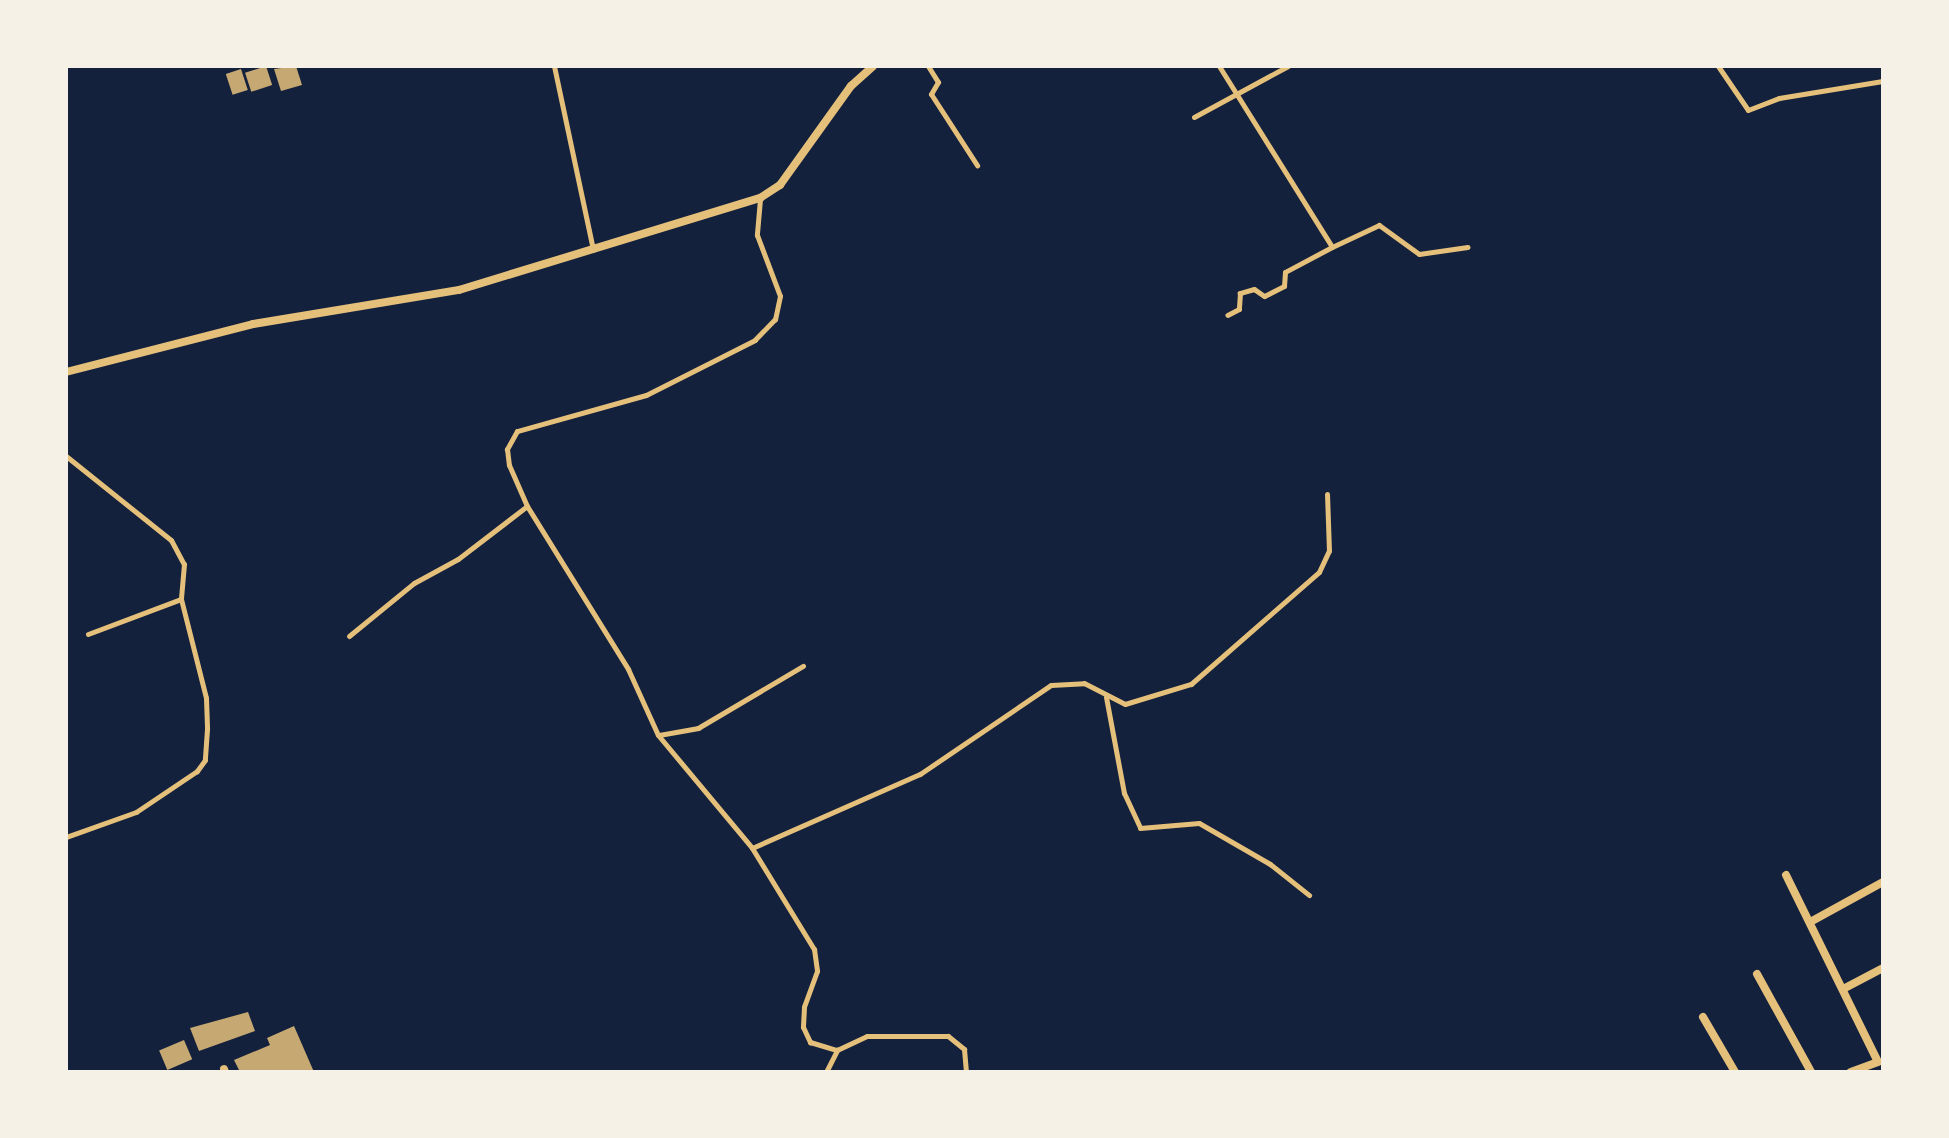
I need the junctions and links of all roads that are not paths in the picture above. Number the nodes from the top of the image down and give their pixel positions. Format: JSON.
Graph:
{"nodes":[{"id":1,"x":554,"y":66,"type":"edge"},
{"id":2,"x":873,"y":66,"type":"edge"},
{"id":3,"x":928,"y":66,"type":"edge"},
{"id":4,"x":1219,"y":66,"type":"edge"},
{"id":5,"x":1288,"y":66,"type":"edge"},
{"id":6,"x":1718,"y":66,"type":"edge"},
{"id":7,"x":1883,"y":81,"type":"edge"},
{"id":8,"x":1235,"y":93,"type":"junction"},
{"id":9,"x":1194,"y":117,"type":"dead end"},
{"id":10,"x":977,"y":165,"type":"dead end"},
{"id":11,"x":760,"y":198,"type":"junction"},
{"id":12,"x":1332,"y":247,"type":"junction"},
{"id":13,"x":1467,"y":247,"type":"dead end"},
{"id":14,"x":593,"y":251,"type":"junction"},
{"id":15,"x":1227,"y":315,"type":"dead end"},
{"id":16,"x":66,"y":372,"type":"edge"},
{"id":17,"x":66,"y":456,"type":"edge"},
{"id":18,"x":1327,"y":494,"type":"dead end"},
{"id":19,"x":527,"y":506,"type":"junction"},
{"id":20,"x":181,"y":599,"type":"junction"},
{"id":21,"x":88,"y":634,"type":"dead end"},
{"id":22,"x":349,"y":636,"type":"dead end"},
{"id":23,"x":803,"y":666,"type":"dead end"},
{"id":24,"x":1106,"y":696,"type":"junction"},
{"id":25,"x":658,"y":735,"type":"junction"},
{"id":26,"x":66,"y":837,"type":"edge"},
{"id":27,"x":752,"y":848,"type":"junction"},
{"id":28,"x":1786,"y":875,"type":"dead end"},
{"id":29,"x":1883,"y":882,"type":"edge"},
{"id":30,"x":1309,"y":895,"type":"dead end"},
{"id":31,"x":1812,"y":921,"type":"junction"},
{"id":32,"x":1883,"y":968,"type":"edge"},
{"id":33,"x":1757,"y":974,"type":"dead end"},
{"id":34,"x":1845,"y":988,"type":"junction"},
{"id":35,"x":1703,"y":1017,"type":"dead end"},
{"id":36,"x":837,"y":1050,"type":"junction"},
{"id":37,"x":1880,"y":1062,"type":"edge"},
{"id":38,"x":826,"y":1072,"type":"edge"},
{"id":39,"x":966,"y":1072,"type":"edge"},
{"id":40,"x":1735,"y":1072,"type":"edge"},
{"id":41,"x":1811,"y":1072,"type":"edge"},
{"id":42,"x":1851,"y":1072,"type":"edge"}],
"edges":[{"from":1,"to":14,"type":"lane"},
{"from":2,"to":11,"type":"street"},
{"from":3,"to":10,"type":"lane"},
{"from":4,"to":8,"type":"lane"},
{"from":5,"to":8,"type":"lane"},
{"from":6,"to":7,"type":"lane"},
{"from":8,"to":9,"type":"lane"},
{"from":8,"to":12,"type":"lane"},
{"from":11,"to":14,"type":"street"},
{"from":11,"to":19,"type":"lane"},
{"from":12,"to":13,"type":"lane"},
{"from":12,"to":15,"type":"lane"},
{"from":14,"to":16,"type":"street"},
{"from":17,"to":20,"type":"lane"},
{"from":18,"to":24,"type":"lane"},
{"from":19,"to":22,"type":"lane"},
{"from":19,"to":25,"type":"lane"},
{"from":20,"to":21,"type":"lane"},
{"from":20,"to":26,"type":"lane"},
{"from":23,"to":25,"type":"lane"},
{"from":24,"to":27,"type":"lane"},
{"from":24,"to":30,"type":"lane"},
{"from":25,"to":27,"type":"lane"},
{"from":27,"to":36,"type":"lane"},
{"from":28,"to":31,"type":"street"},
{"from":29,"to":31,"type":"street"},
{"from":31,"to":34,"type":"street"},
{"from":32,"to":34,"type":"street"},
{"from":33,"to":41,"type":"street"},
{"from":34,"to":37,"type":"street"},
{"from":35,"to":40,"type":"street"},
{"from":36,"to":38,"type":"lane"},
{"from":36,"to":39,"type":"lane"},
{"from":37,"to":42,"type":"street"}]}
